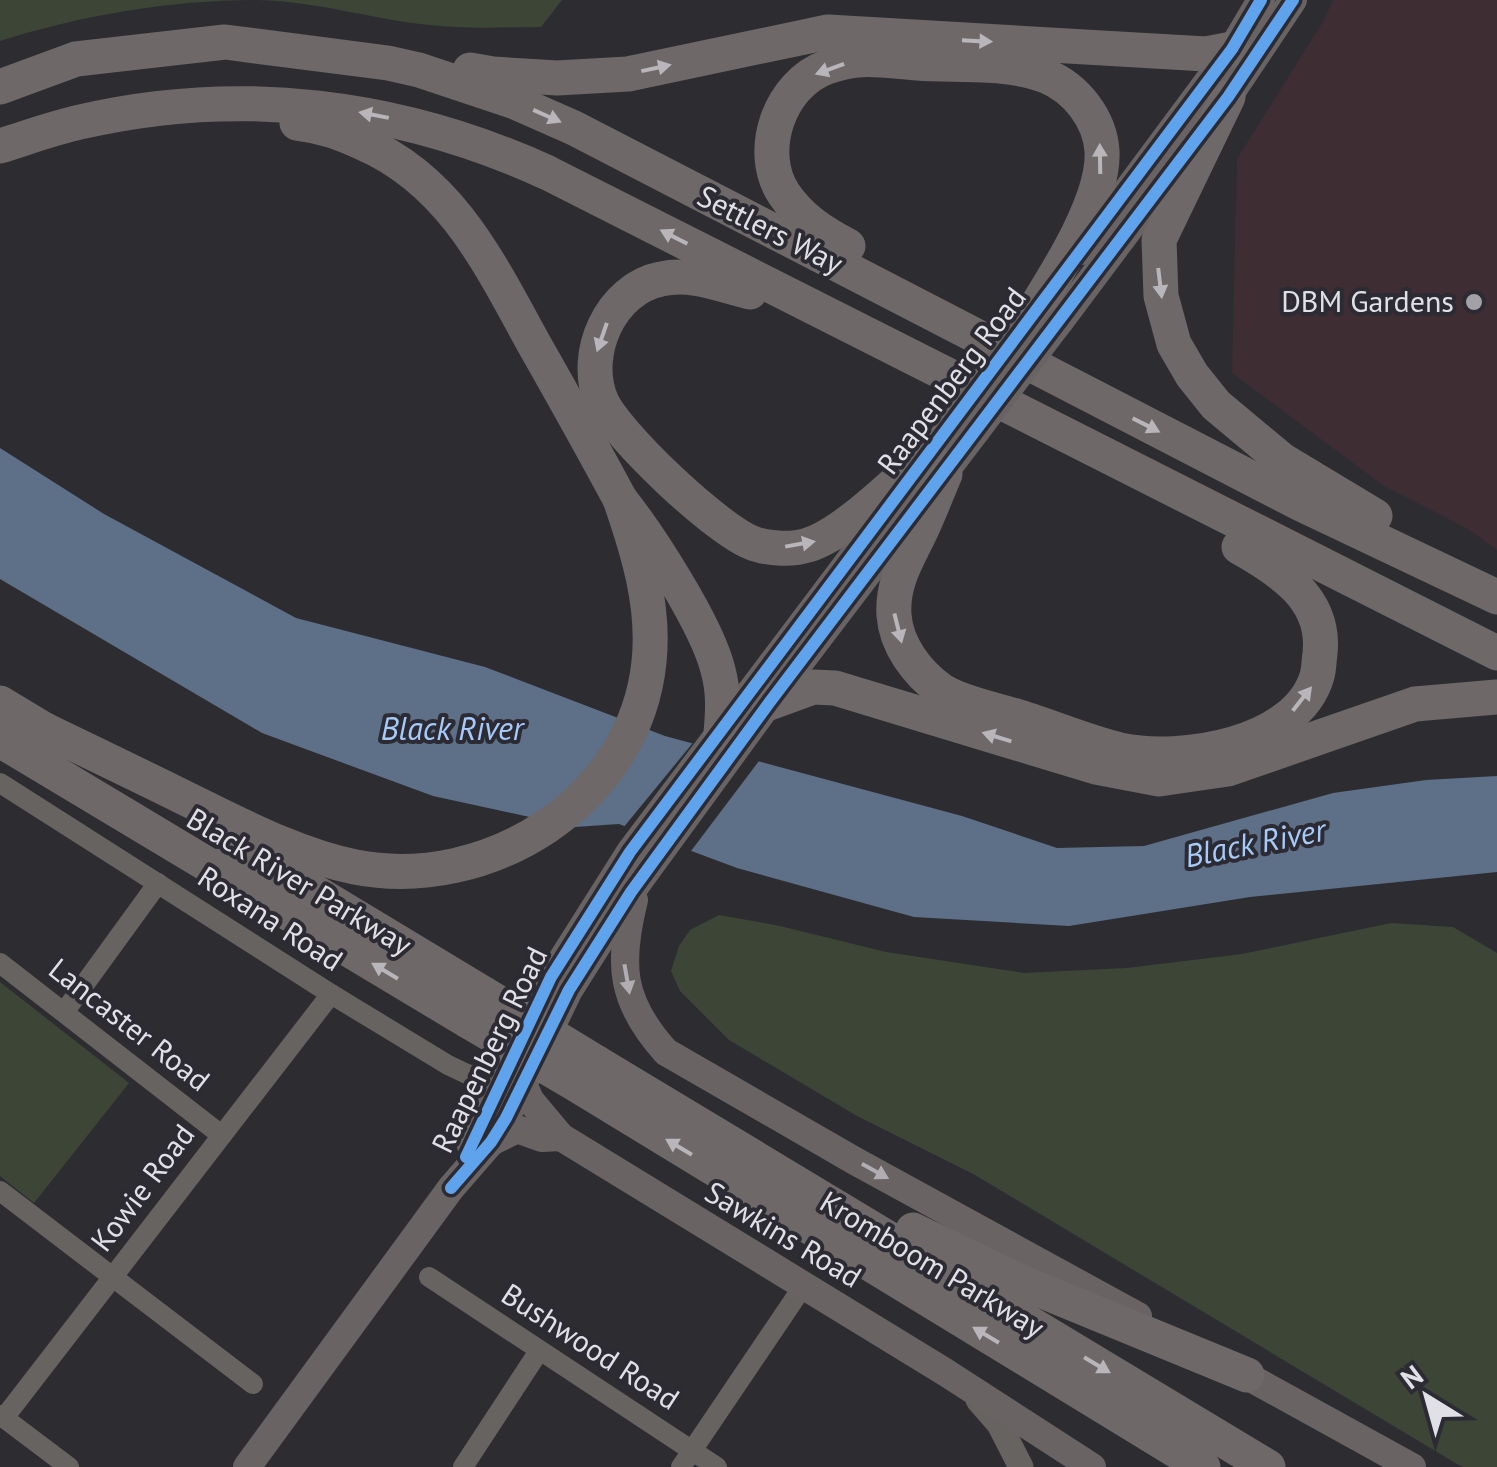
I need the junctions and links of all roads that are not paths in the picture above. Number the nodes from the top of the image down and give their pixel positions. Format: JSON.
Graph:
{"nodes":[{"id":1,"x":1261,"y":0,"type":"edge"},
{"id":2,"x":1293,"y":0,"type":"edge"},
{"id":3,"x":1232,"y":49,"type":"junction"},
{"id":4,"x":76,"y":59,"type":"junction"},
{"id":5,"x":388,"y":63,"type":"junction"},
{"id":6,"x":0,"y":67,"type":"edge"},
{"id":7,"x":0,"y":87,"type":"edge"},
{"id":8,"x":1228,"y":97,"type":"junction"},
{"id":9,"x":190,"y":106,"type":"junction"},
{"id":10,"x":0,"y":146,"type":"edge"},
{"id":11,"x":824,"y":312,"type":"junction"},
{"id":12,"x":1039,"y":317,"type":"junction"},
{"id":13,"x":1090,"y":397,"type":"junction"},
{"id":14,"x":1050,"y":425,"type":"junction"},
{"id":15,"x":937,"y":464,"type":"junction"},
{"id":16,"x":620,"y":499,"type":"junction"},
{"id":17,"x":1497,"y":596,"type":"edge"},
{"id":18,"x":1497,"y":654,"type":"edge"},
{"id":19,"x":1497,"y":697,"type":"edge"},
{"id":20,"x":0,"y":703,"type":"edge"},
{"id":21,"x":769,"y":703,"type":"junction"},
{"id":22,"x":45,"y":730,"type":"junction"},
{"id":23,"x":725,"y":739,"type":"junction"},
{"id":24,"x":4,"y":744,"type":"edge"},
{"id":25,"x":0,"y":783,"type":"edge"},
{"id":26,"x":651,"y":844,"type":"junction"},
{"id":27,"x":158,"y":884,"type":"junction"},
{"id":28,"x":638,"y":884,"type":"junction"},
{"id":29,"x":0,"y":963,"type":"edge"},
{"id":30,"x":331,"y":994,"type":"junction"},
{"id":31,"x":476,"y":1008,"type":"junction"},
{"id":32,"x":64,"y":1011,"type":"junction"},
{"id":33,"x":518,"y":1072,"type":"junction"},
{"id":34,"x":589,"y":1076,"type":"junction"},
{"id":35,"x":714,"y":1133,"type":"junction"},
{"id":36,"x":220,"y":1134,"type":"junction"},
{"id":37,"x":560,"y":1137,"type":"junction"},
{"id":38,"x":491,"y":1142,"type":"junction"},
{"id":39,"x":451,"y":1188,"type":"junction"},
{"id":40,"x":0,"y":1191,"type":"edge"},
{"id":41,"x":430,"y":1277,"type":"dead end"},
{"id":42,"x":112,"y":1280,"type":"junction"},
{"id":43,"x":804,"y":1285,"type":"junction"},
{"id":44,"x":539,"y":1351,"type":"junction"},
{"id":45,"x":945,"y":1372,"type":"junction"},
{"id":46,"x":1247,"y":1376,"type":"junction"},
{"id":47,"x":252,"y":1384,"type":"dead end"},
{"id":48,"x":1069,"y":1386,"type":"junction"},
{"id":49,"x":2,"y":1416,"type":"edge"},
{"id":50,"x":686,"y":1459,"type":"edge"},
{"id":51,"x":1402,"y":1461,"type":"edge"},
{"id":52,"x":69,"y":1467,"type":"edge"},
{"id":53,"x":246,"y":1467,"type":"edge"},
{"id":54,"x":463,"y":1467,"type":"edge"},
{"id":55,"x":717,"y":1467,"type":"edge"},
{"id":56,"x":1021,"y":1467,"type":"edge"},
{"id":57,"x":1092,"y":1467,"type":"edge"},
{"id":58,"x":1183,"y":1467,"type":"edge"},
{"id":59,"x":1202,"y":1467,"type":"edge"},
{"id":60,"x":1268,"y":1467,"type":"edge"}],
"edges":[{"from":1,"to":3,"type":"main road","name":"Raapenberg Road"},
{"from":2,"to":8,"type":"main road","name":"Raapenberg Road"},
{"from":5,"to":3,"type":"highway","one_way":true},
{"from":3,"to":12,"type":"main road","name":"Raapenberg Road"},
{"from":4,"to":5,"type":"highway","name":"Settlers Way"},
{"from":4,"to":6,"type":"highway"},
{"from":4,"to":7,"type":"highway","name":"Settlers Way"},
{"from":5,"to":13,"type":"highway","name":"Settlers Way","one_way":true},
{"from":8,"to":12,"type":"main road","name":"Raapenberg Road"},
{"from":8,"to":17,"type":"highway","one_way":true},
{"from":9,"to":10,"type":"highway","name":"Settlers Way"},
{"from":11,"to":9,"type":"highway","name":"Settlers Way","one_way":true},
{"from":9,"to":16,"type":"highway"},
{"from":11,"to":14,"type":"highway","name":"Settlers Way"},
{"from":11,"to":15,"type":"highway","one_way":true},
{"from":12,"to":13,"type":"highway","one_way":true},
{"from":12,"to":15,"type":"main road","name":"Raapenberg Road","bridge":true},
{"from":13,"to":17,"type":"highway","name":"Settlers Way","one_way":true},
{"from":15,"to":14,"type":"highway","one_way":true},
{"from":14,"to":18,"type":"highway","name":"Settlers Way"},
{"from":15,"to":21,"type":"main road","name":"Raapenberg Road"},
{"from":15,"to":23,"type":"main road","name":"Raapenberg Road"},
{"from":16,"to":22,"type":"highway"},
{"from":16,"to":23,"type":"highway"},
{"from":19,"to":21,"type":"highway","one_way":true},
{"from":20,"to":22,"type":"highway","name":"Black River Parkway"},
{"from":21,"to":23,"type":"main road","name":"Raapenberg Road"},
{"from":22,"to":31,"type":"highway","name":"Black River Parkway"},
{"from":23,"to":26,"type":"main road","name":"Raapenberg Road"},
{"from":31,"to":24,"type":"highway","name":"Black River Parkway","one_way":true},
{"from":25,"to":27,"type":"street","name":"Roxana Road"},
{"from":26,"to":28,"type":"main road","name":"Raapenberg Road"},
{"from":26,"to":33,"type":"main road","name":"Raapenberg Road"},
{"from":27,"to":30,"type":"street","name":"Roxana Road"},
{"from":27,"to":32,"type":"street"},
{"from":28,"to":33,"type":"main road","name":"Raapenberg Road"},
{"from":28,"to":46,"type":"main road","one_way":true},
{"from":29,"to":32,"type":"street","name":"Lancaster Road"},
{"from":30,"to":33,"type":"street","name":"Roxana Road"},
{"from":30,"to":36,"type":"street","name":"Kowie Road"},
{"from":31,"to":34,"type":"highway","name":"Black River Parkway","bridge":true},
{"from":32,"to":36,"type":"street","name":"Lancaster Road"},
{"from":33,"to":37,"type":"main road","name":"Sawkins Road"},
{"from":33,"to":38,"type":"main road","name":"Raapenberg Road"},
{"from":33,"to":39,"type":"main road","name":"Raapenberg Road"},
{"from":34,"to":35,"type":"highway","name":"Kromboom Parkway"},
{"from":48,"to":34,"type":"highway","name":"Kromboom Parkway","one_way":true},
{"from":35,"to":46,"type":"highway"},
{"from":35,"to":60,"type":"highway","name":"Kromboom Parkway","one_way":true},
{"from":36,"to":42,"type":"street","name":"Kowie Road"},
{"from":37,"to":38,"type":"main road"},
{"from":37,"to":43,"type":"main road","name":"Sawkins Road"},
{"from":38,"to":39,"type":"main road","name":"Raapenberg Road"},
{"from":39,"to":53,"type":"main road","name":"Raapenberg Road"},
{"from":40,"to":42,"type":"street"},
{"from":41,"to":44,"type":"street","name":"Bushwood Road"},
{"from":42,"to":47,"type":"street"},
{"from":42,"to":49,"type":"street","name":"Kowie Road"},
{"from":43,"to":45,"type":"main road","name":"Sawkins Road"},
{"from":43,"to":50,"type":"street"},
{"from":44,"to":50,"type":"street","name":"Bushwood Road"},
{"from":44,"to":54,"type":"street"},
{"from":45,"to":56,"type":"street","name":"Sawkins Road"},
{"from":45,"to":57,"type":"main road"},
{"from":46,"to":51,"type":"main road"},
{"from":48,"to":58,"type":"highway"},
{"from":48,"to":59,"type":"highway","name":"Kromboom Parkway"},
{"from":49,"to":52,"type":"street"},
{"from":50,"to":55,"type":"street","name":"Bushwood Road"}]}
